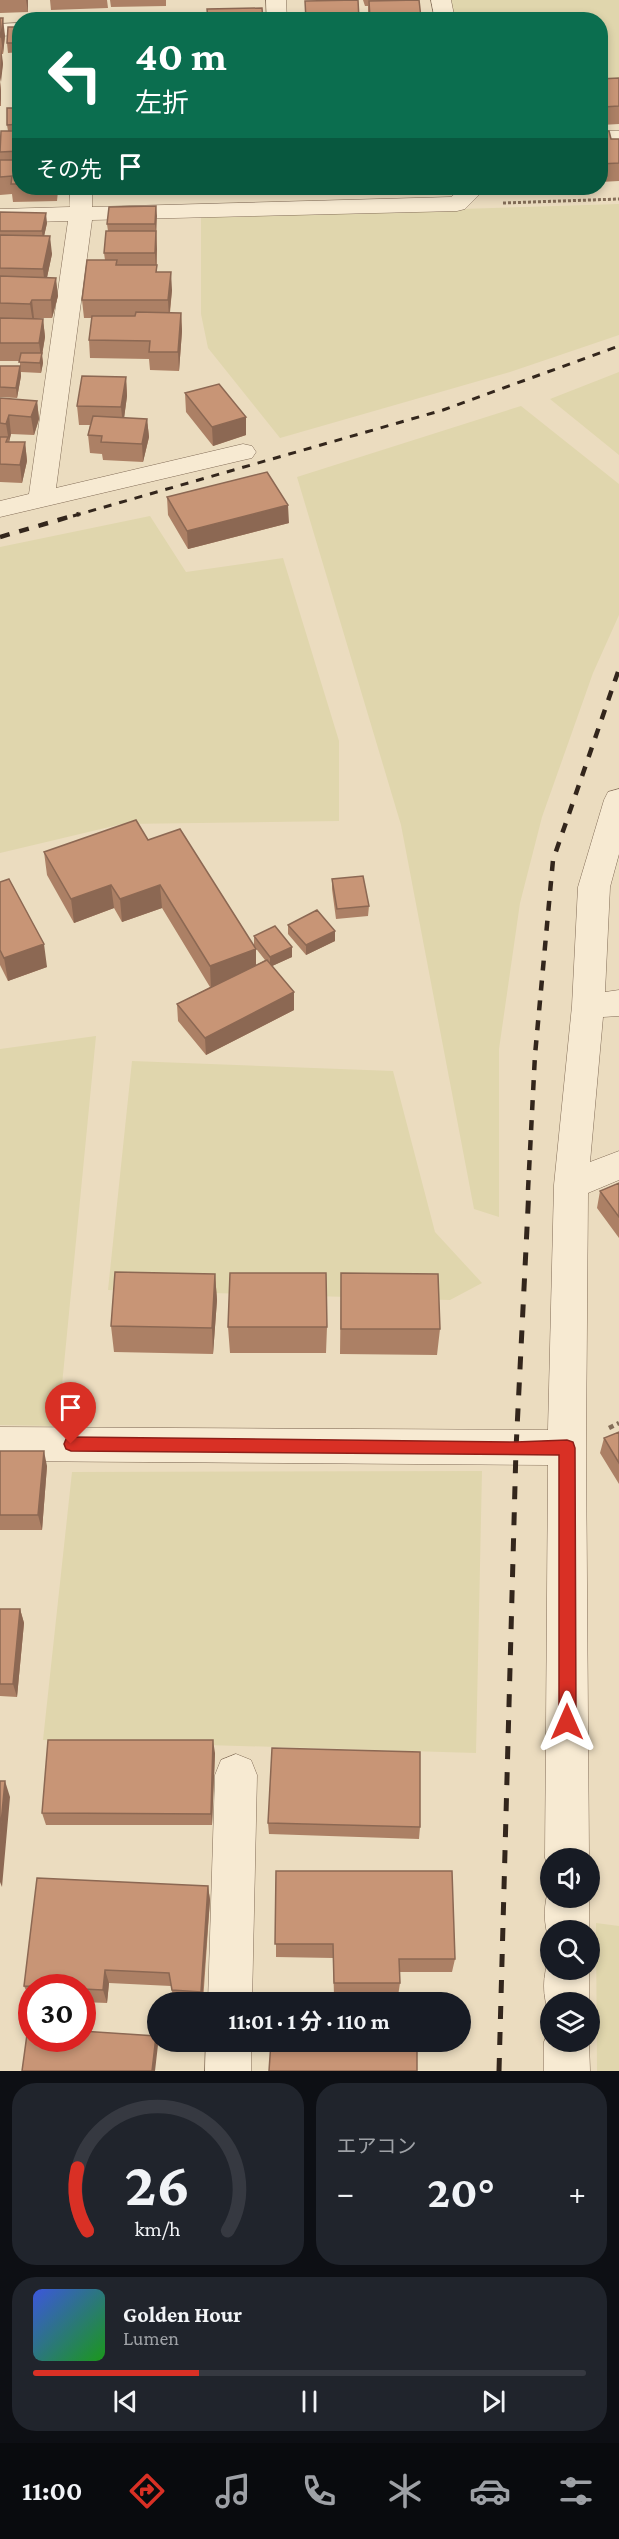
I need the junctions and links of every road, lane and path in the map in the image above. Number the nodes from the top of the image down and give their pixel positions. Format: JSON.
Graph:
{"nodes":[{"id":1,"x":81,"y":195,"type":"edge"},
{"id":2,"x":467,"y":195,"type":"edge"},
{"id":3,"x":288,"y":198,"type":"edge"},
{"id":4,"x":619,"y":199,"type":"edge"},
{"id":5,"x":457,"y":204,"type":"junction"},
{"id":6,"x":81,"y":214,"type":"junction"},
{"id":7,"x":0,"y":216,"type":"edge"},
{"id":8,"x":243,"y":452,"type":"dead end"},
{"id":9,"x":41,"y":500,"type":"junction"},
{"id":10,"x":0,"y":508,"type":"edge"},
{"id":11,"x":616,"y":820,"type":"edge"},
{"id":12,"x":606,"y":916,"type":"edge"},
{"id":13,"x":604,"y":1004,"type":"edge"},
{"id":14,"x":619,"y":1165,"type":"edge"},
{"id":15,"x":571,"y":1185,"type":"junction"},
{"id":16,"x":0,"y":1444,"type":"edge"},
{"id":17,"x":567,"y":1448,"type":"junction"},
{"id":18,"x":236,"y":1775,"type":"dead end"},
{"id":19,"x":567,"y":1848,"type":"edge"},
{"id":20,"x":230,"y":1992,"type":"edge"},
{"id":21,"x":229,"y":2052,"type":"edge"},
{"id":22,"x":567,"y":2052,"type":"edge"},
{"id":23,"x":228,"y":2071,"type":"edge"},
{"id":24,"x":567,"y":2071,"type":"edge"}],
"edges":[{"from":1,"to":6,"type":"street"},
{"from":2,"to":5,"type":"street"},
{"from":3,"to":5,"type":"street"},
{"from":3,"to":6,"type":"street"},
{"from":4,"to":5,"type":"path"},
{"from":6,"to":7,"type":"street"},
{"from":6,"to":9,"type":"street"},
{"from":8,"to":9,"type":"street"},
{"from":9,"to":10,"type":"street"},
{"from":11,"to":12,"type":"street"},
{"from":12,"to":13,"type":"street"},
{"from":13,"to":15,"type":"street"},
{"from":14,"to":15,"type":"street"},
{"from":15,"to":17,"type":"street"},
{"from":16,"to":17,"type":"street"},
{"from":17,"to":19,"type":"street"},
{"from":18,"to":20,"type":"street"},
{"from":21,"to":23,"type":"street"},
{"from":22,"to":24,"type":"street"}]}
